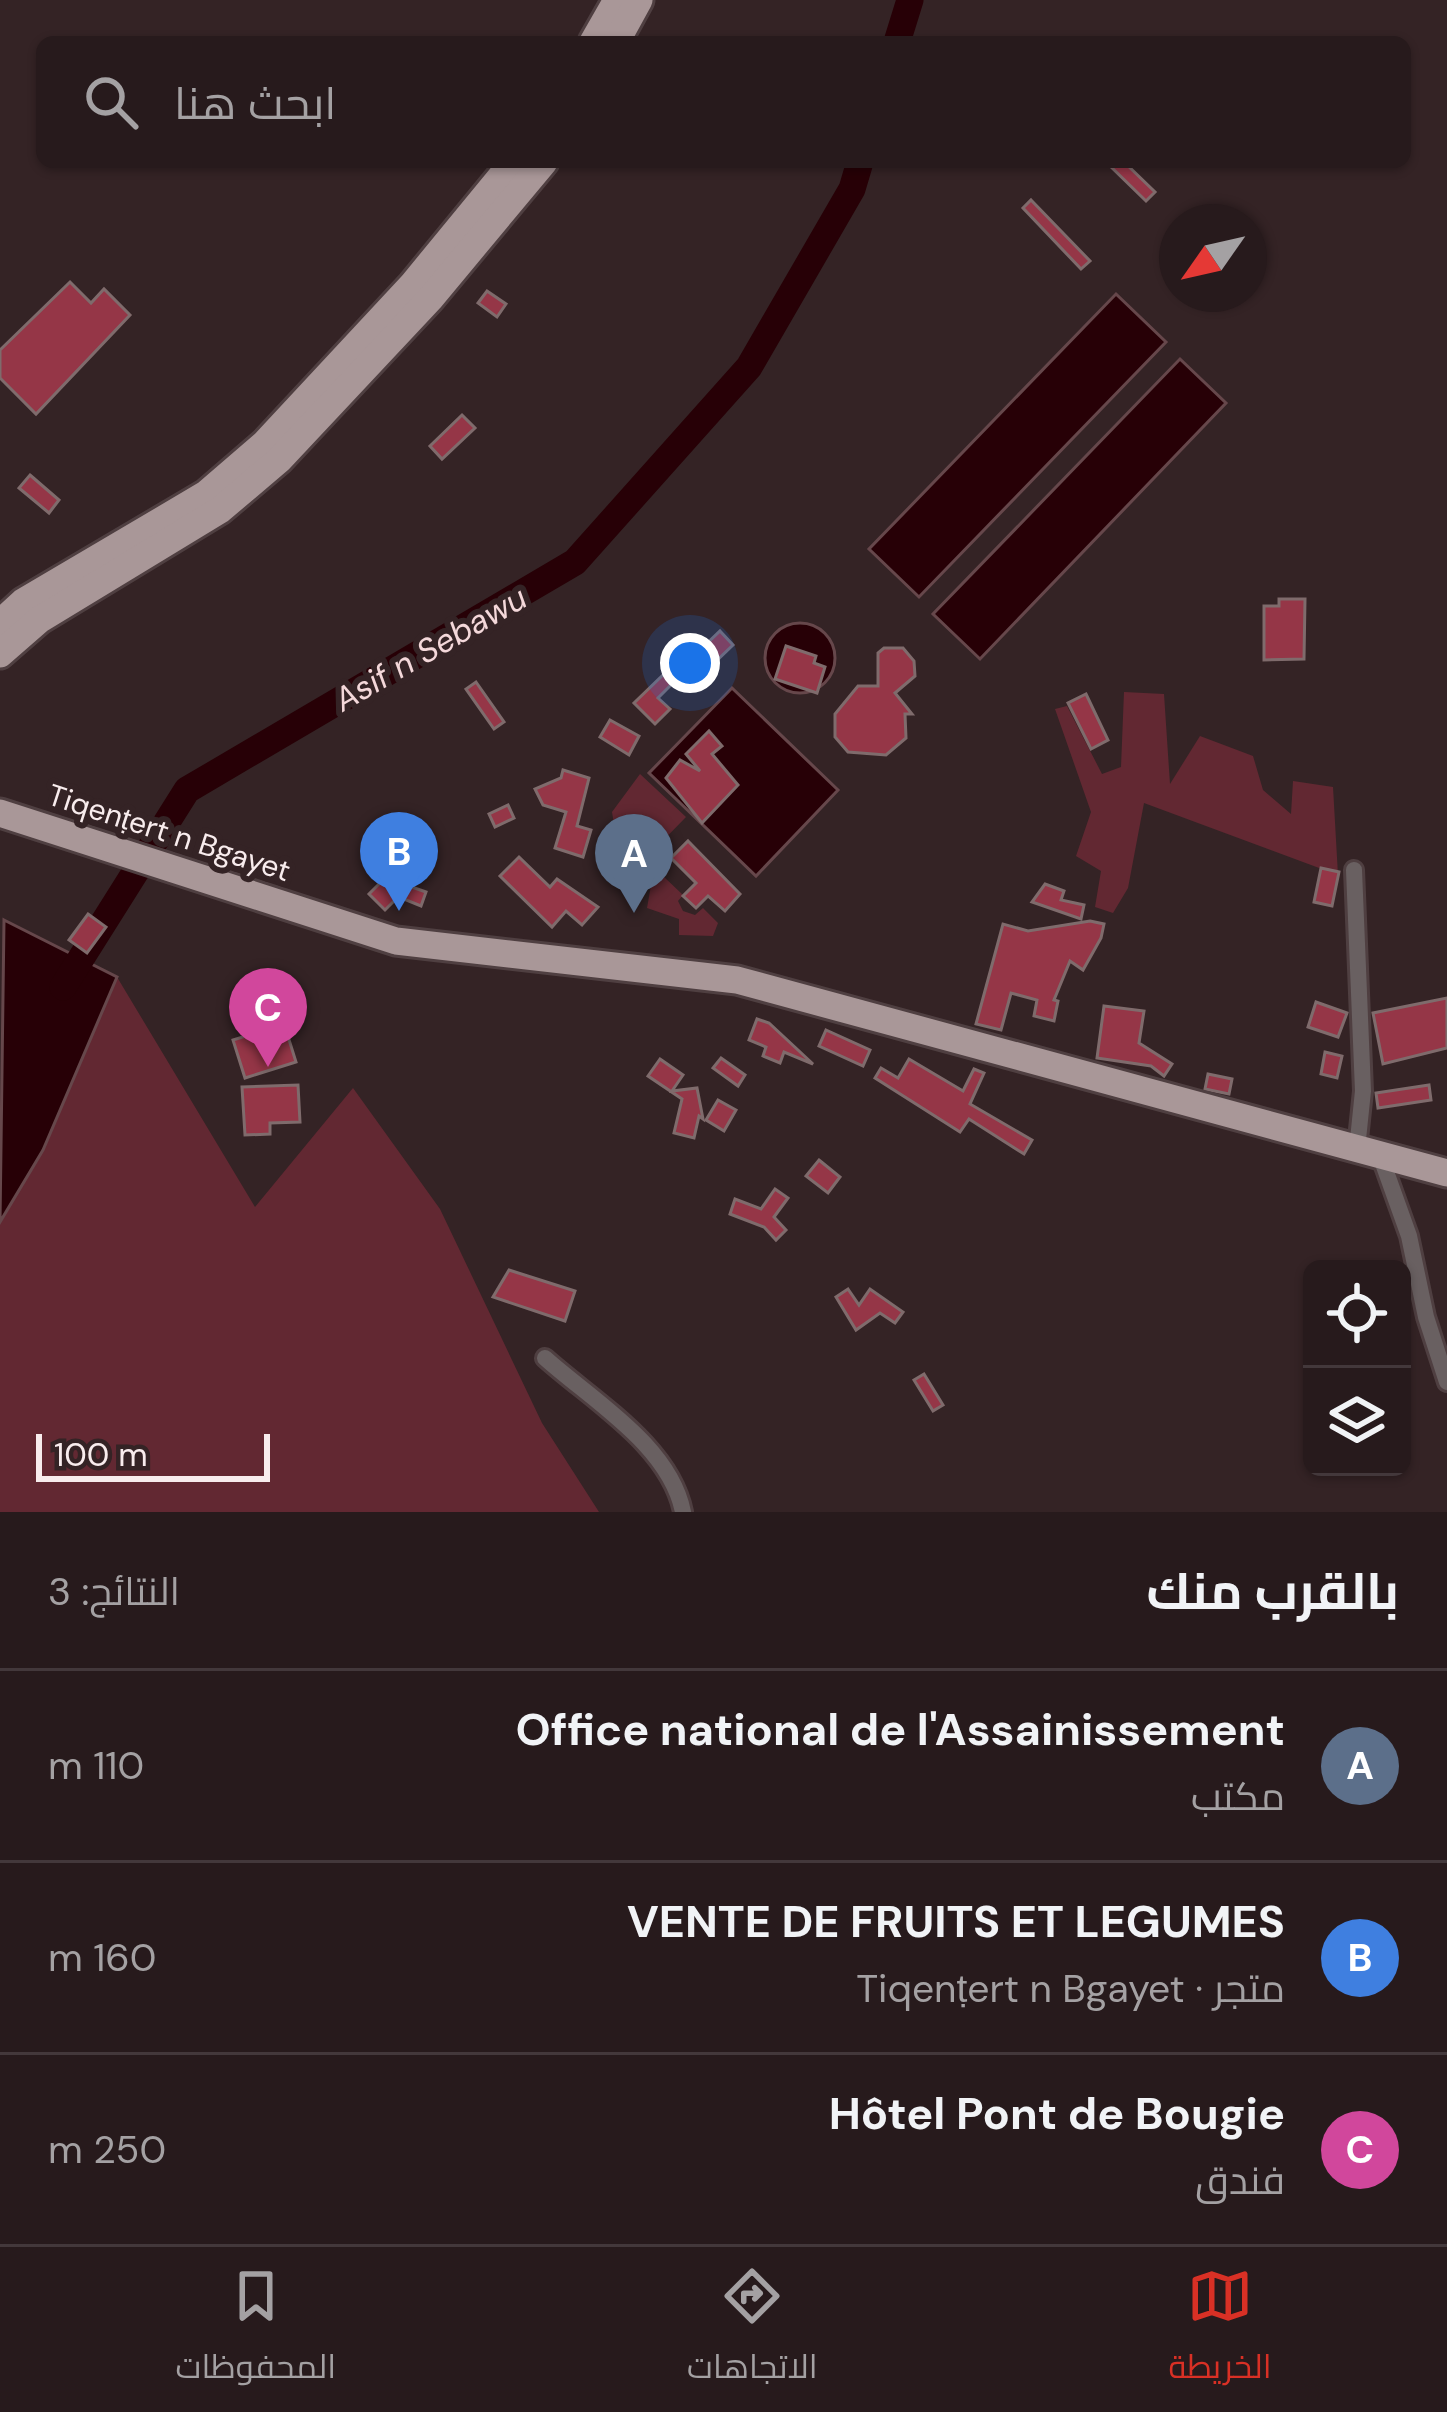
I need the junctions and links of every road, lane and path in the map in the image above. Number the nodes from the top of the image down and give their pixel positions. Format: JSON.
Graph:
{"nodes":[{"id":1,"x":617,"y":0,"type":"edge"},
{"id":2,"x":639,"y":0,"type":"edge"},
{"id":3,"x":596,"y":36,"type":"edge"},
{"id":4,"x":619,"y":36,"type":"edge"},
{"id":5,"x":508,"y":168,"type":"edge"},
{"id":6,"x":539,"y":168,"type":"edge"},
{"id":7,"x":0,"y":623,"type":"edge"},
{"id":8,"x":0,"y":654,"type":"edge"},
{"id":9,"x":0,"y":813,"type":"edge"},
{"id":10,"x":1354,"y":870,"type":"dead end"},
{"id":11,"x":1369,"y":1152,"type":"junction"},
{"id":12,"x":1447,"y":1173,"type":"edge"},
{"id":13,"x":545,"y":1358,"type":"dead end"},
{"id":14,"x":1447,"y":1382,"type":"edge"},
{"id":15,"x":683,"y":1512,"type":"edge"}],
"edges":[{"from":1,"to":3,"type":"main road"},
{"from":2,"to":4,"type":"main road"},
{"from":5,"to":7,"type":"main road"},
{"from":6,"to":8,"type":"main road"},
{"from":9,"to":11,"type":"main road","name":"Tiqenṭert n Bgayet"},
{"from":10,"to":11,"type":"street"},
{"from":11,"to":12,"type":"main road","name":"Tiqenṭert n Bgayet"},
{"from":11,"to":14,"type":"street"},
{"from":13,"to":15,"type":"street"}]}
